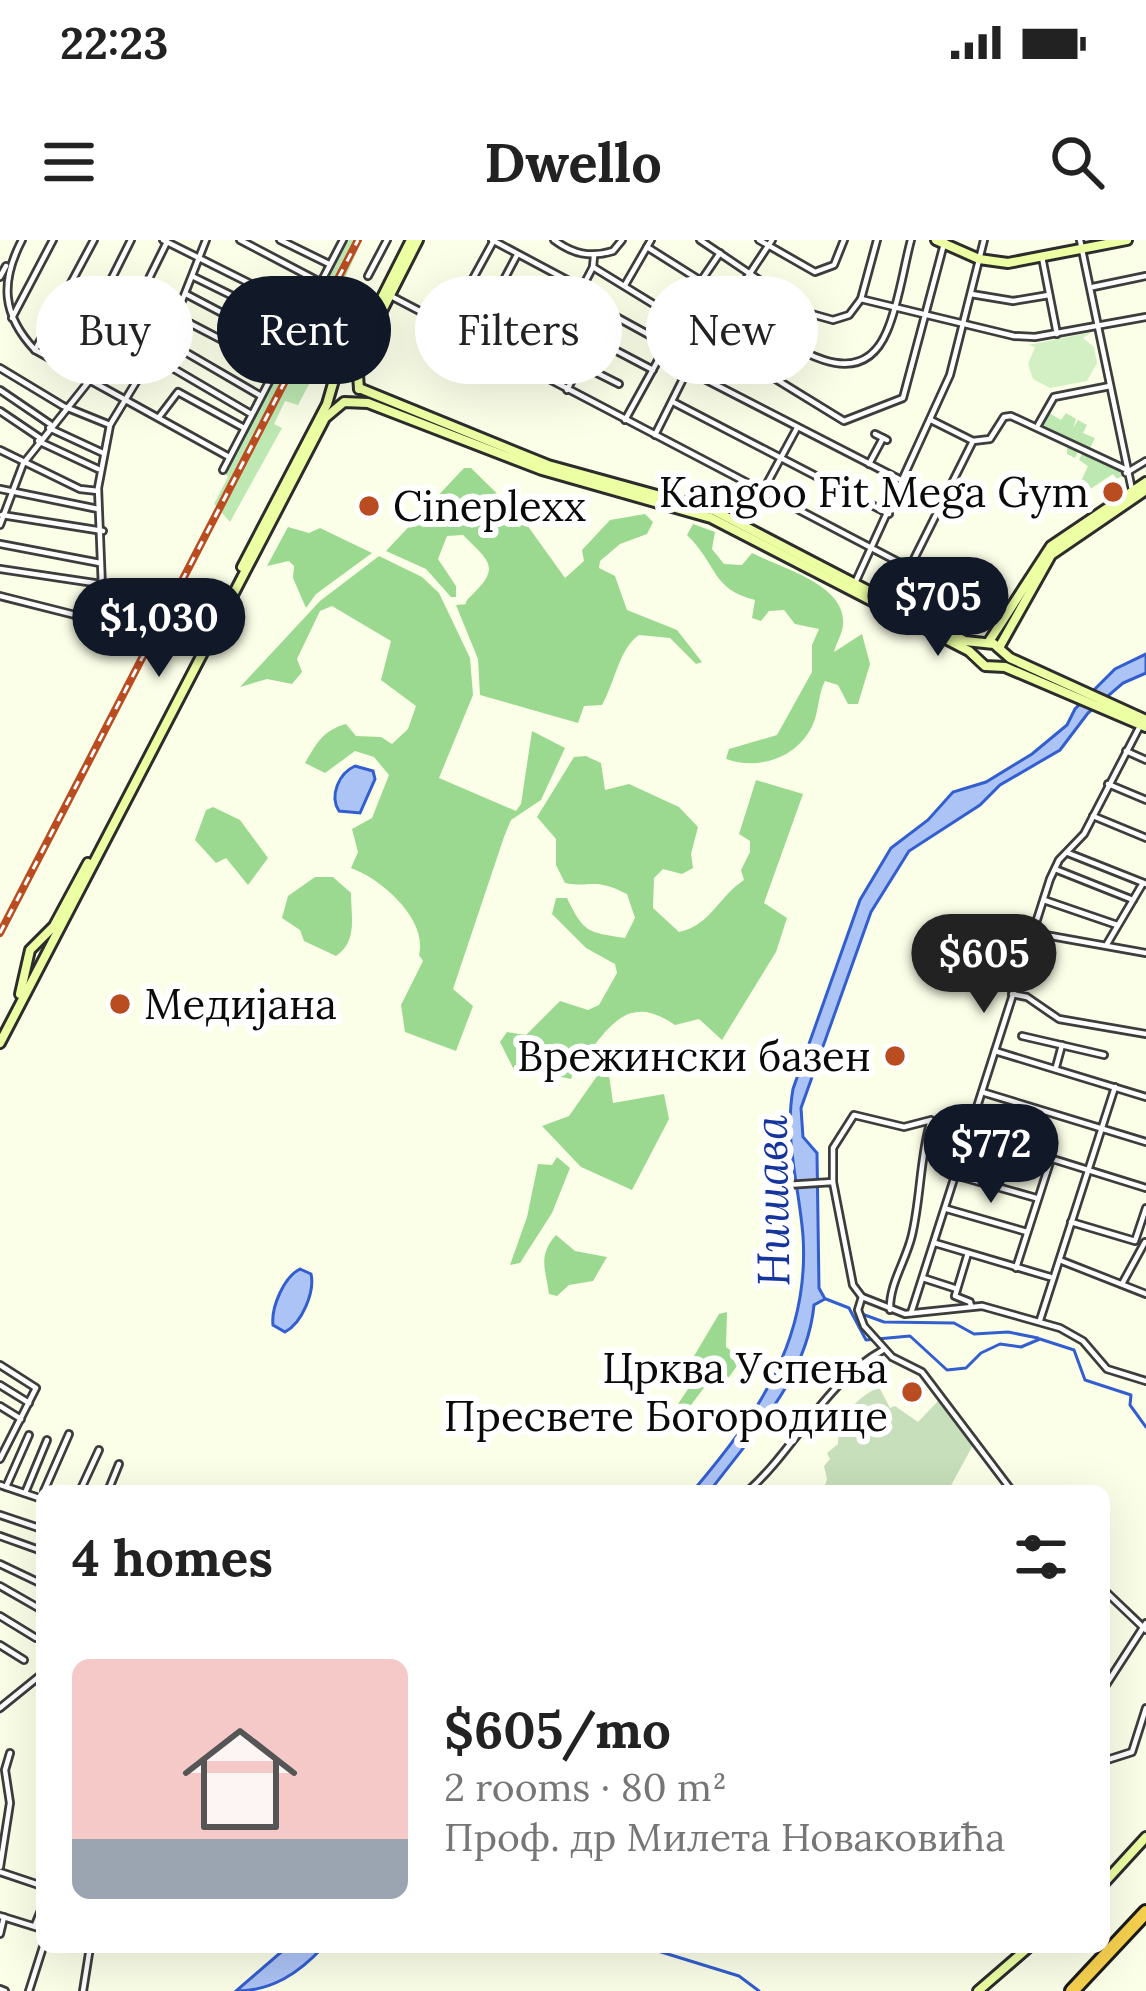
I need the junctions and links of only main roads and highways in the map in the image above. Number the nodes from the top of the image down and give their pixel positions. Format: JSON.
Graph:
{"nodes":[{"id":1,"x":414,"y":240,"type":"edge"},
{"id":2,"x":1125,"y":240,"type":"edge"},
{"id":3,"x":942,"y":241,"type":"edge"},
{"id":4,"x":1081,"y":245,"type":"edge"},
{"id":5,"x":391,"y":282,"type":"edge"},
{"id":6,"x":391,"y":291,"type":"edge"},
{"id":7,"x":336,"y":384,"type":"edge"},
{"id":8,"x":357,"y":384,"type":"joint"},
{"id":9,"x":332,"y":392,"type":"junction"},
{"id":10,"x":348,"y":401,"type":"junction"},
{"id":11,"x":1146,"y":486,"type":"edge"},
{"id":12,"x":985,"y":644,"type":"junction"},
{"id":13,"x":1000,"y":650,"type":"junction"},
{"id":14,"x":978,"y":657,"type":"junction"},
{"id":15,"x":993,"y":666,"type":"junction"},
{"id":16,"x":1061,"y":687,"type":"junction"},
{"id":17,"x":1144,"y":722,"type":"edge"},
{"id":18,"x":42,"y":949,"type":"junction"},
{"id":19,"x":29,"y":960,"type":"junction"},
{"id":20,"x":41,"y":964,"type":"junction"},
{"id":21,"x":0,"y":1032,"type":"edge"},
{"id":22,"x":0,"y":1043,"type":"edge"},
{"id":23,"x":1146,"y":1837,"type":"edge"},
{"id":24,"x":1110,"y":1876,"type":"edge"},
{"id":25,"x":1146,"y":1912,"type":"edge"},
{"id":26,"x":1146,"y":1922,"type":"edge"},
{"id":27,"x":1110,"y":1950,"type":"edge"},
{"id":28,"x":1022,"y":1953,"type":"edge"},
{"id":29,"x":1108,"y":1953,"type":"edge"},
{"id":30,"x":978,"y":1991,"type":"edge"},
{"id":31,"x":1072,"y":1991,"type":"edge"},
{"id":32,"x":1082,"y":1991,"type":"edge"}],
"edges":[{"from":1,"to":5,"type":"main road"},
{"from":1,"to":6,"type":"main road"},
{"from":2,"to":4,"type":"main road"},
{"from":3,"to":4,"type":"main road"},
{"from":7,"to":9,"type":"main road"},
{"from":8,"to":10,"type":"main road"},
{"from":8,"to":12,"type":"main road"},
{"from":9,"to":10,"type":"main road"},
{"from":9,"to":18,"type":"main road"},
{"from":10,"to":14,"type":"main road"},
{"from":10,"to":18,"type":"main road"},
{"from":11,"to":12,"type":"main road"},
{"from":11,"to":13,"type":"main road"},
{"from":12,"to":13,"type":"main road"},
{"from":12,"to":14,"type":"main road"},
{"from":13,"to":15,"type":"main road"},
{"from":13,"to":16,"type":"main road"},
{"from":14,"to":15,"type":"main road"},
{"from":15,"to":16,"type":"main road"},
{"from":16,"to":17,"type":"main road"},
{"from":18,"to":19,"type":"main road"},
{"from":18,"to":20,"type":"main road"},
{"from":19,"to":20,"type":"main road"},
{"from":19,"to":21,"type":"main road"},
{"from":20,"to":22,"type":"main road"},
{"from":23,"to":24,"type":"main road"},
{"from":25,"to":27,"type":"highway"},
{"from":26,"to":32,"type":"highway"},
{"from":28,"to":30,"type":"main road"},
{"from":29,"to":31,"type":"highway"}]}
